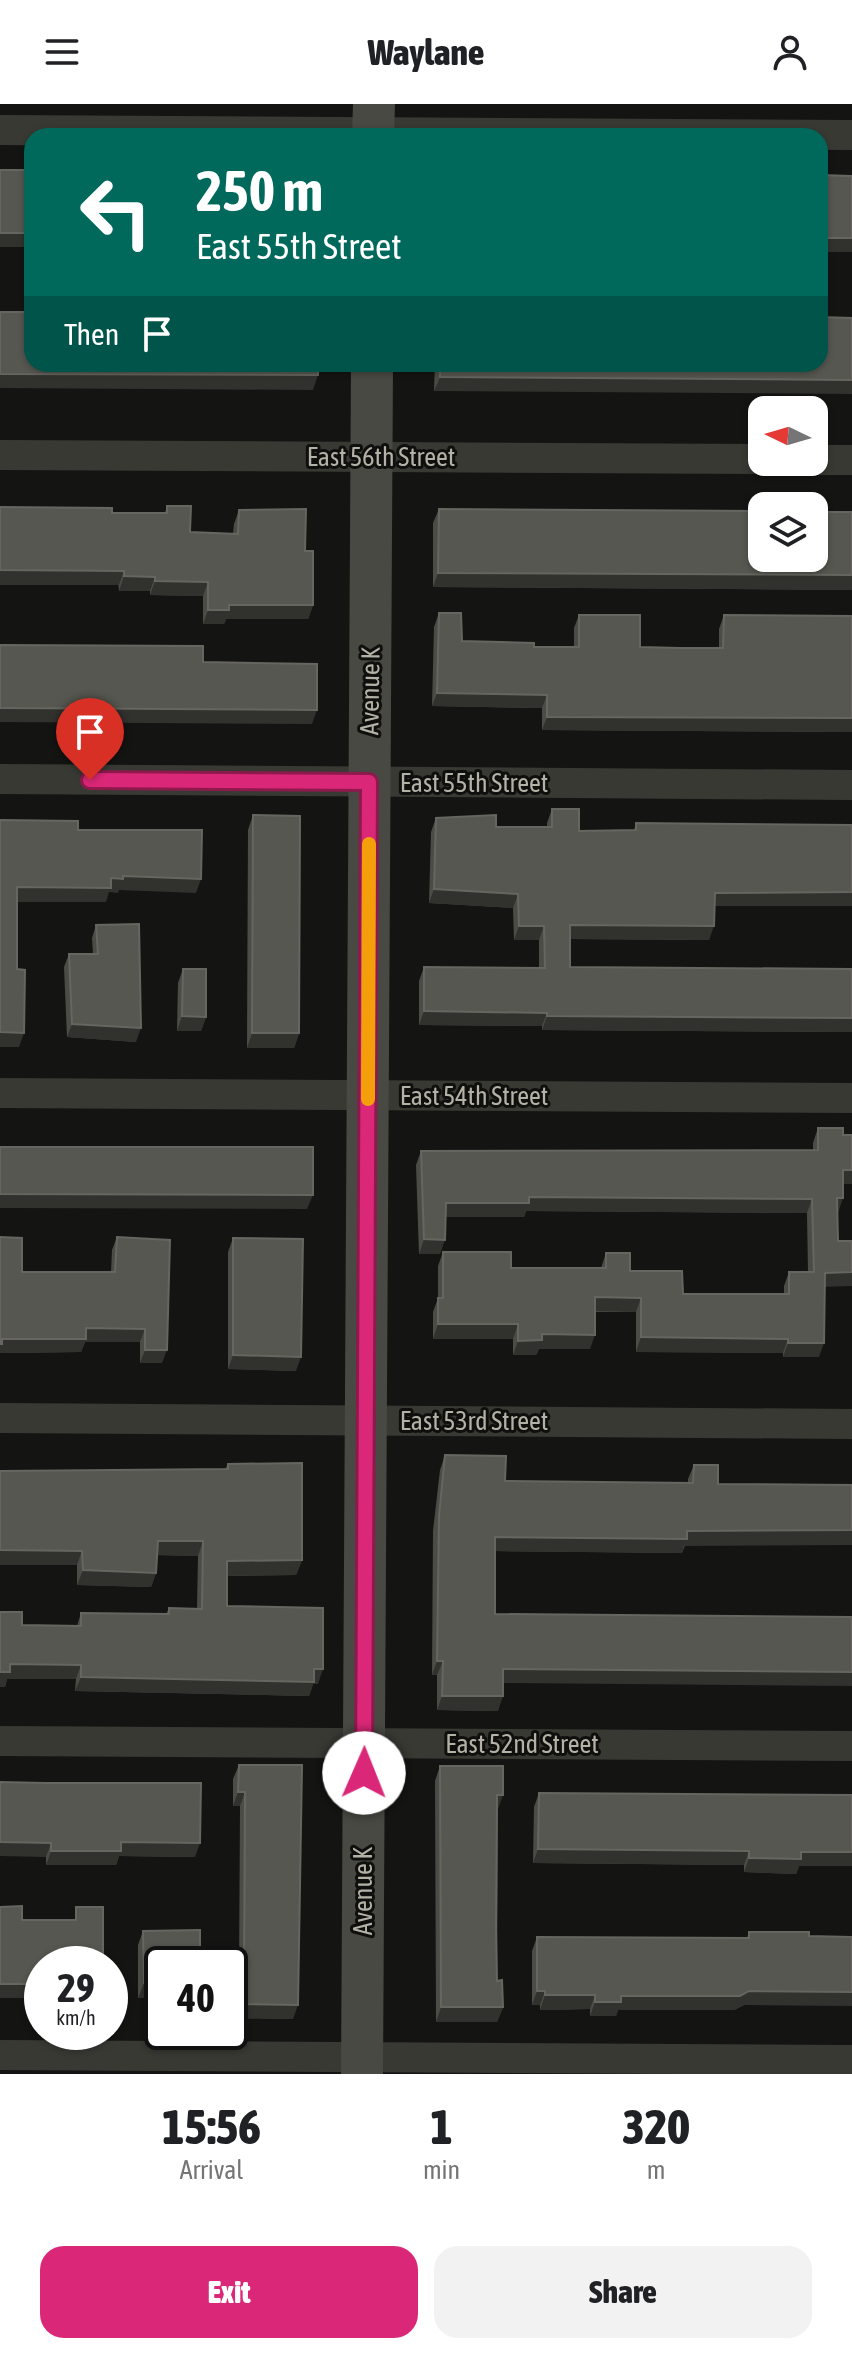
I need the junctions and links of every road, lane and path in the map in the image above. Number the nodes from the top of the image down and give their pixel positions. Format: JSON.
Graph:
{"nodes":[{"id":1,"x":374,"y":124,"type":"edge"},
{"id":2,"x":125,"y":128,"type":"edge"},
{"id":3,"x":548,"y":128,"type":"edge"},
{"id":4,"x":0,"y":130,"type":"edge"},
{"id":5,"x":24,"y":130,"type":"edge"},
{"id":6,"x":828,"y":134,"type":"edge"},
{"id":7,"x":852,"y":135,"type":"edge"},
{"id":8,"x":372,"y":372,"type":"edge"},
{"id":9,"x":0,"y":455,"type":"edge"},
{"id":10,"x":372,"y":457,"type":"junction"},
{"id":11,"x":748,"y":459,"type":"edge"},
{"id":12,"x":828,"y":460,"type":"edge"},
{"id":13,"x":852,"y":460,"type":"edge"},
{"id":14,"x":0,"y":779,"type":"edge"},
{"id":15,"x":369,"y":782,"type":"junction"},
{"id":16,"x":852,"y":785,"type":"edge"},
{"id":17,"x":0,"y":1093,"type":"edge"},
{"id":18,"x":368,"y":1095,"type":"junction"},
{"id":19,"x":852,"y":1098,"type":"edge"},
{"id":20,"x":0,"y":1418,"type":"edge"},
{"id":21,"x":367,"y":1420,"type":"junction"},
{"id":22,"x":852,"y":1424,"type":"edge"},
{"id":23,"x":0,"y":1741,"type":"edge"},
{"id":24,"x":364,"y":1743,"type":"junction"},
{"id":25,"x":852,"y":1746,"type":"edge"},
{"id":26,"x":0,"y":2055,"type":"edge"},
{"id":27,"x":852,"y":2060,"type":"edge"},
{"id":28,"x":362,"y":2065,"type":"edge"}],
"edges":[{"from":1,"to":2,"type":"street"},
{"from":1,"to":3,"type":"street"},
{"from":4,"to":5,"type":"street"},
{"from":6,"to":7,"type":"street"},
{"from":8,"to":10,"type":"street","name":"Avenue K"},
{"from":9,"to":10,"type":"street","name":"East 56th Street"},
{"from":10,"to":11,"type":"street","name":"East 56th Street"},
{"from":10,"to":15,"type":"street","name":"Avenue K"},
{"from":12,"to":13,"type":"street"},
{"from":14,"to":15,"type":"street","name":"East 55th Street"},
{"from":15,"to":16,"type":"street","name":"East 55th Street"},
{"from":15,"to":18,"type":"street","name":"Avenue K"},
{"from":17,"to":18,"type":"street","name":"East 54th Street"},
{"from":18,"to":19,"type":"street","name":"East 54th Street"},
{"from":18,"to":21,"type":"street","name":"Avenue K"},
{"from":20,"to":21,"type":"street","name":"East 53rd Street"},
{"from":21,"to":22,"type":"street","name":"East 53rd Street"},
{"from":21,"to":24,"type":"street","name":"Avenue K"},
{"from":23,"to":24,"type":"street","name":"East 52nd Street"},
{"from":24,"to":25,"type":"street","name":"East 52nd Street"},
{"from":24,"to":28,"type":"street","name":"Avenue K"},
{"from":26,"to":28,"type":"street"},
{"from":27,"to":28,"type":"street"}]}
